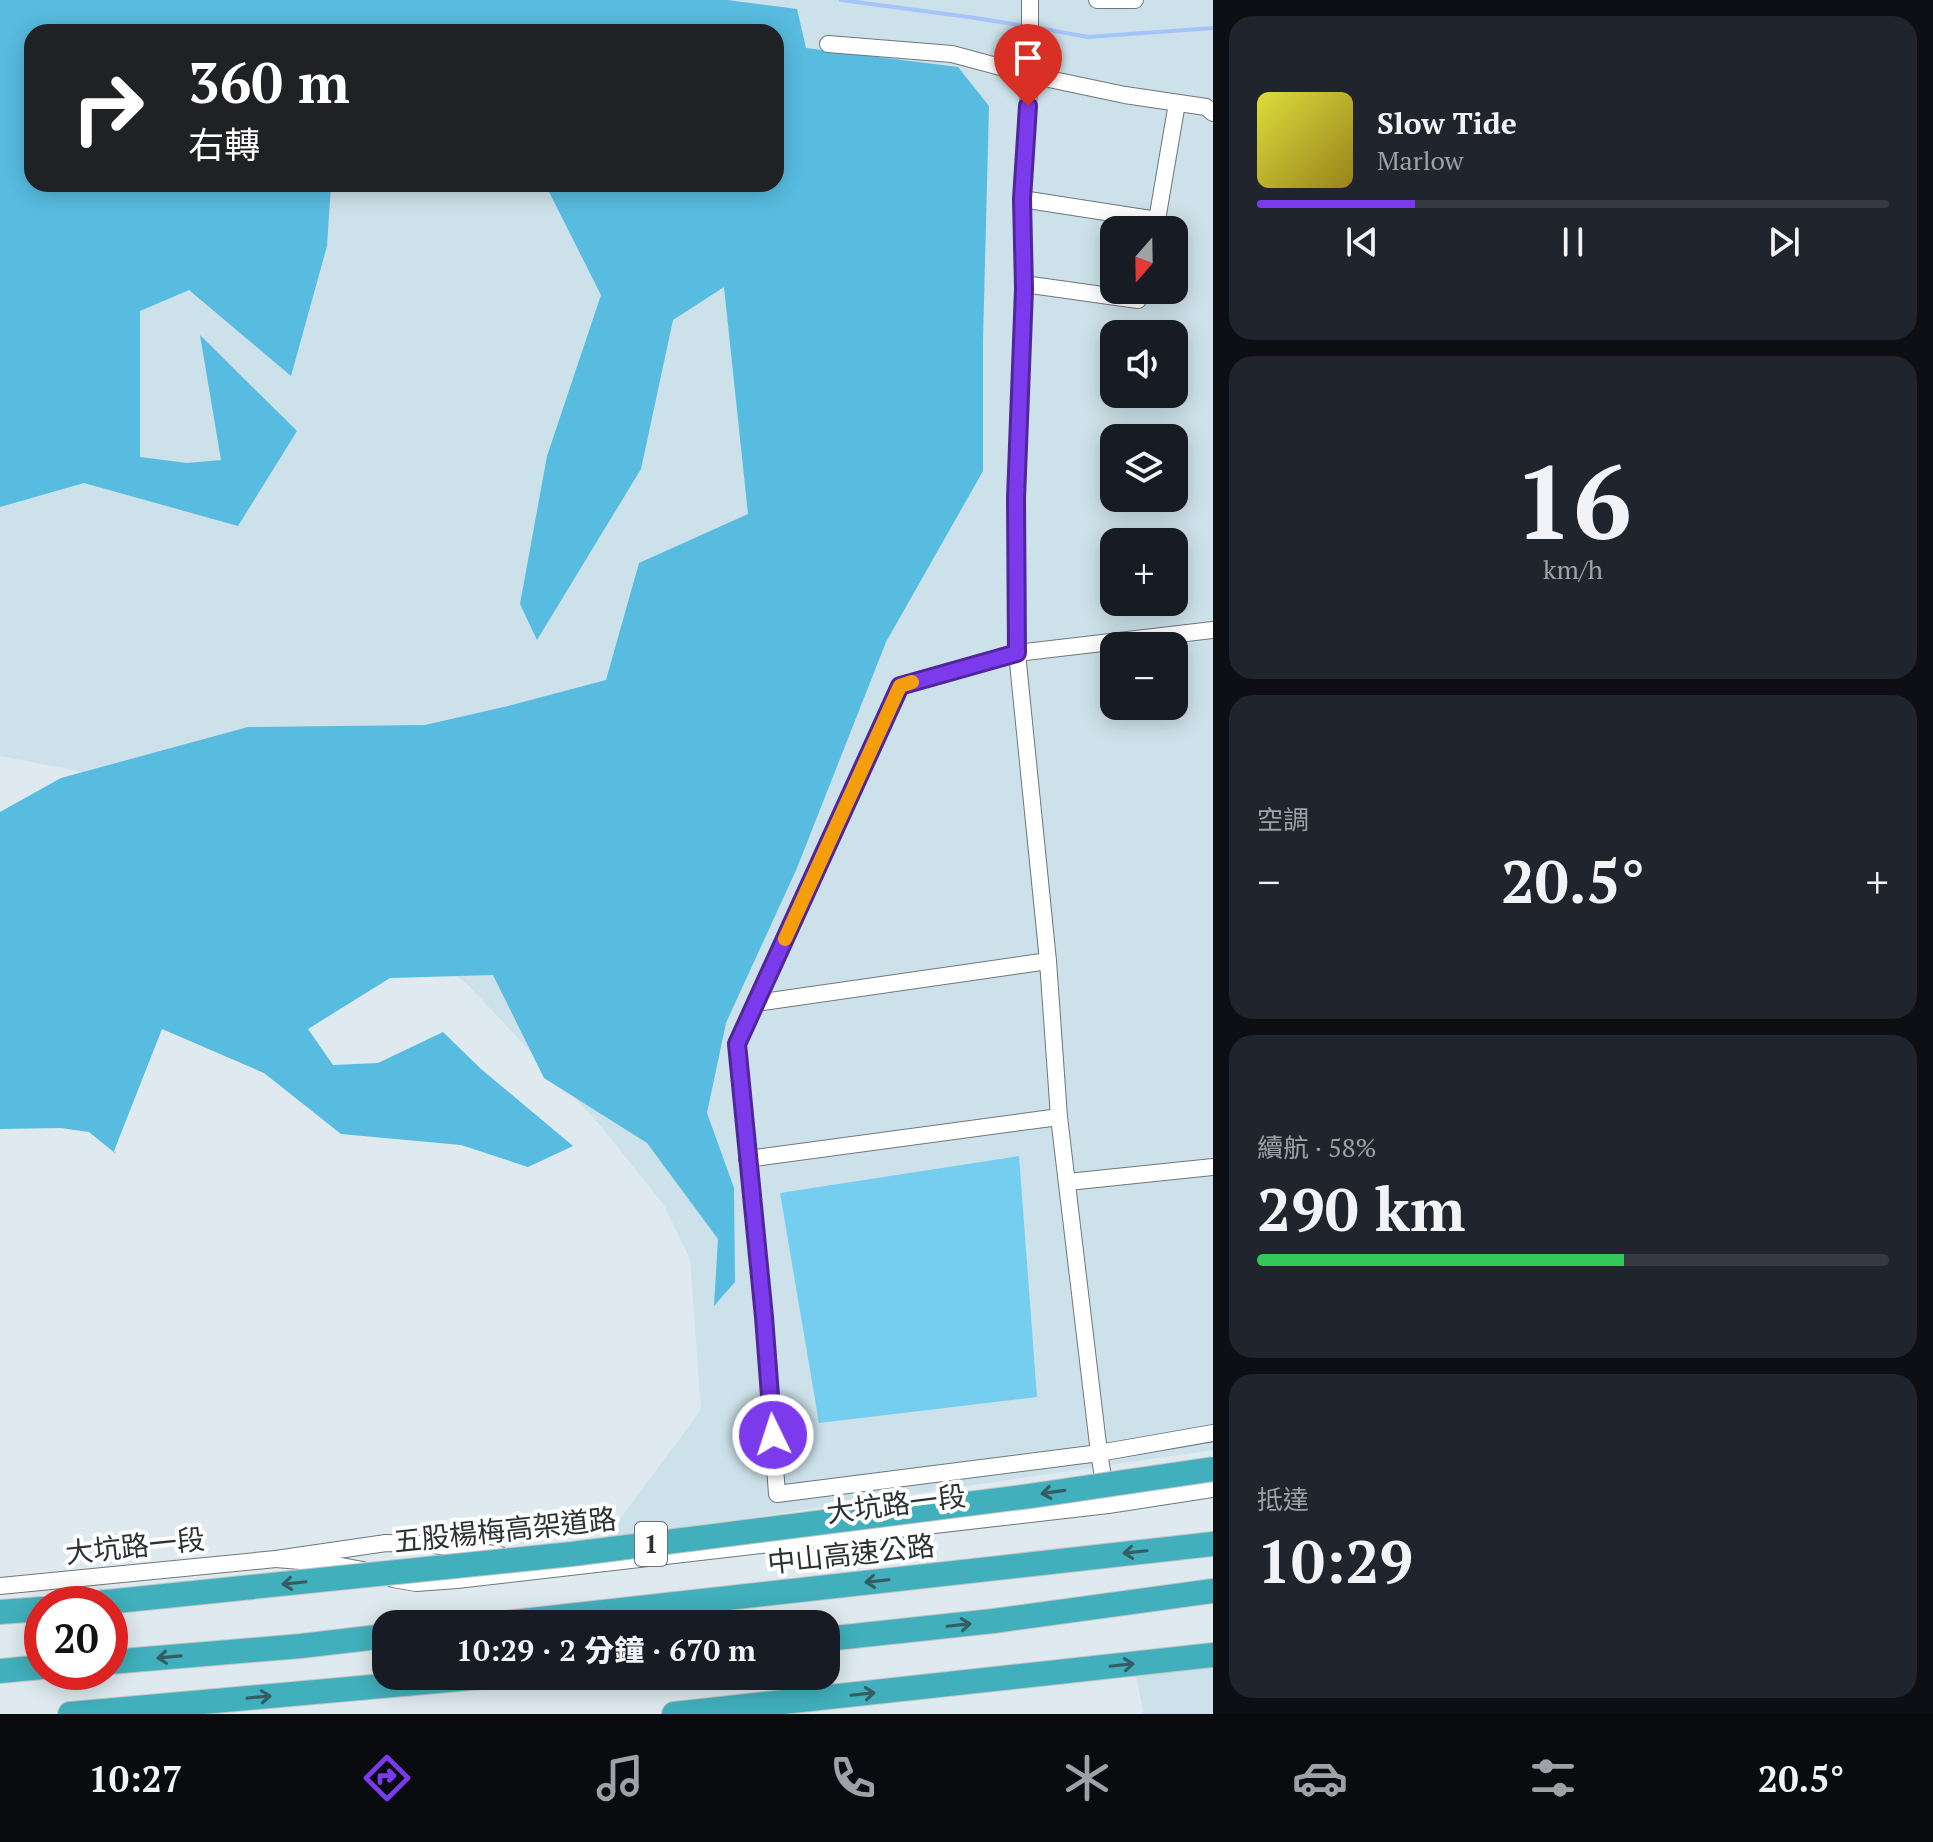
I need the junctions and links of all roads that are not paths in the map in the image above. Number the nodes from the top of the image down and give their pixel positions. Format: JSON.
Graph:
{"nodes":[{"id":1,"x":1030,"y":0,"type":"edge"},
{"id":2,"x":1097,"y":0,"type":"edge"},
{"id":3,"x":1135,"y":0,"type":"edge"},
{"id":4,"x":828,"y":44,"type":"dead end"},
{"id":5,"x":1030,"y":75,"type":"junction"},
{"id":6,"x":1177,"y":103,"type":"junction"},
{"id":7,"x":1213,"y":113,"type":"edge"},
{"id":8,"x":1022,"y":199,"type":"junction"},
{"id":9,"x":1024,"y":284,"type":"junction"},
{"id":10,"x":1100,"y":295,"type":"edge"},
{"id":11,"x":1213,"y":630,"type":"edge"},
{"id":12,"x":1017,"y":653,"type":"junction"},
{"id":13,"x":1048,"y":961,"type":"junction"},
{"id":14,"x":756,"y":1003,"type":"junction"},
{"id":15,"x":1059,"y":1117,"type":"junction"},
{"id":16,"x":747,"y":1159,"type":"junction"},
{"id":17,"x":1213,"y":1167,"type":"edge"},
{"id":18,"x":1068,"y":1182,"type":"junction"},
{"id":19,"x":1213,"y":1433,"type":"edge"},
{"id":20,"x":1099,"y":1453,"type":"junction"},
{"id":21,"x":1213,"y":1469,"type":"edge"},
{"id":22,"x":1213,"y":1489,"type":"edge"},
{"id":23,"x":1108,"y":1505,"type":"junction"},
{"id":24,"x":1213,"y":1544,"type":"edge"},
{"id":25,"x":276,"y":1559,"type":"junction"},
{"id":26,"x":585,"y":1566,"type":"junction"},
{"id":27,"x":0,"y":1586,"type":"edge"},
{"id":28,"x":1213,"y":1591,"type":"edge"},
{"id":29,"x":128,"y":1600,"type":"edge"},
{"id":30,"x":24,"y":1610,"type":"edge"},
{"id":31,"x":621,"y":1610,"type":"edge"},
{"id":32,"x":0,"y":1612,"type":"edge"},
{"id":33,"x":840,"y":1637,"type":"edge"},
{"id":34,"x":372,"y":1638,"type":"edge"},
{"id":35,"x":1213,"y":1655,"type":"edge"},
{"id":36,"x":128,"y":1660,"type":"edge"},
{"id":37,"x":24,"y":1669,"type":"edge"},
{"id":38,"x":0,"y":1671,"type":"edge"},
{"id":39,"x":372,"y":1687,"type":"edge"},
{"id":40,"x":70,"y":1714,"type":"edge"},
{"id":41,"x":674,"y":1714,"type":"edge"}],
"edges":[{"from":1,"to":5,"type":"street"},
{"from":2,"to":3,"type":"street"},
{"from":4,"to":5,"type":"street"},
{"from":5,"to":6,"type":"street"},
{"from":5,"to":8,"type":"street"},
{"from":6,"to":7,"type":"street"},
{"from":6,"to":8,"type":"street"},
{"from":8,"to":9,"type":"street"},
{"from":9,"to":10,"type":"street"},
{"from":9,"to":12,"type":"street"},
{"from":11,"to":12,"type":"street"},
{"from":12,"to":13,"type":"street"},
{"from":12,"to":14,"type":"street"},
{"from":13,"to":14,"type":"street"},
{"from":13,"to":15,"type":"street"},
{"from":14,"to":16,"type":"street"},
{"from":15,"to":16,"type":"street"},
{"from":15,"to":18,"type":"street"},
{"from":16,"to":20,"type":"street"},
{"from":17,"to":18,"type":"street"},
{"from":18,"to":20,"type":"street"},
{"from":19,"to":20,"type":"street"},
{"from":20,"to":23,"type":"street"},
{"from":21,"to":29,"type":"highway","name":"五股楊梅高架道路","number":"1","one_way":true,"bridge":true},
{"from":22,"to":23,"type":"street","name":"大坑路一段"},
{"from":23,"to":26,"type":"street","name":"大坑路一段"},
{"from":24,"to":31,"type":"highway","name":"中山高速公路","number":"1","one_way":true},
{"from":25,"to":26,"type":"street","name":"大坑路一段"},
{"from":25,"to":26,"type":"street","name":"大坑路一段"},
{"from":25,"to":27,"type":"street","name":"大坑路一段"},
{"from":33,"to":28,"type":"highway","one_way":true},
{"from":30,"to":32,"type":"highway"},
{"from":34,"to":36,"type":"highway","one_way":true},
{"from":41,"to":35,"type":"highway","one_way":true},
{"from":37,"to":38,"type":"highway"},
{"from":40,"to":39,"type":"highway","one_way":true}]}
